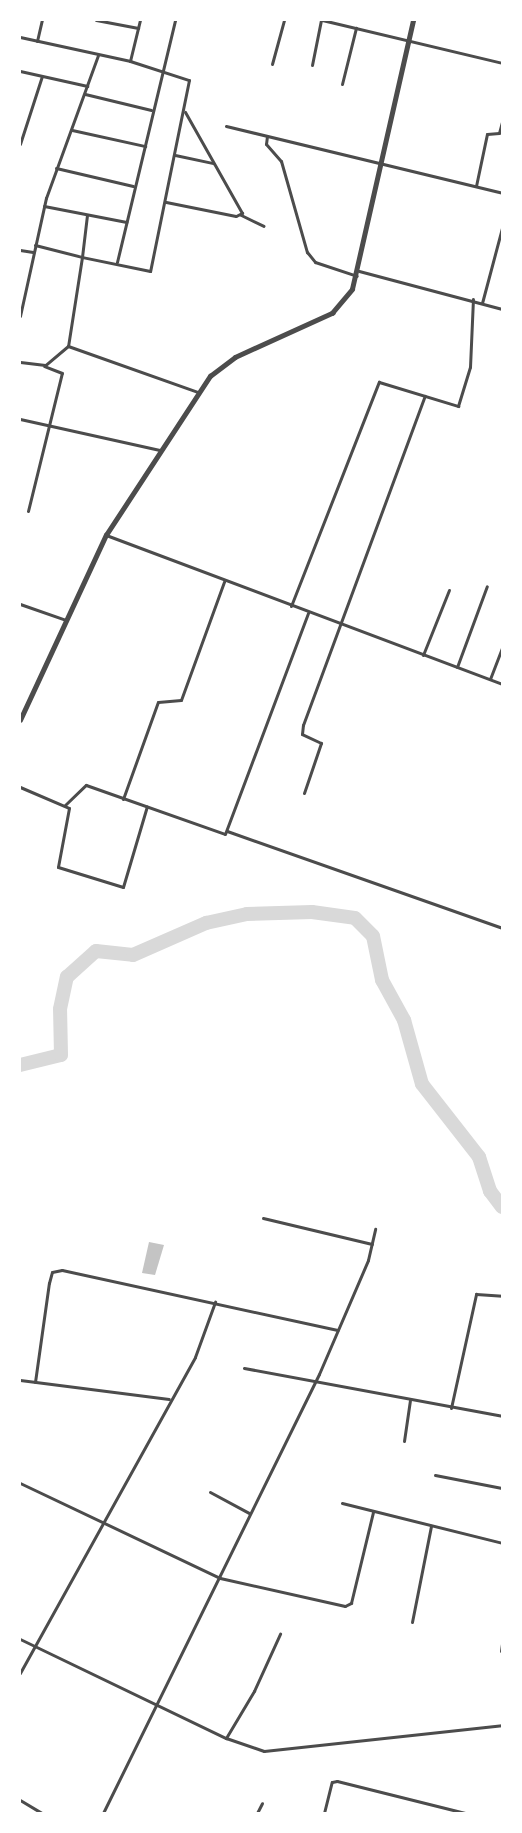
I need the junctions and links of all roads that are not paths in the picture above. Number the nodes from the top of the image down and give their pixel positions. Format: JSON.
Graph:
{"nodes":[{"id":1,"x":42,"y":20,"type":"edge"},
{"id":2,"x":96,"y":20,"type":"edge"},
{"id":3,"x":140,"y":20,"type":"edge"},
{"id":4,"x":175,"y":20,"type":"edge"},
{"id":5,"x":284,"y":20,"type":"edge"},
{"id":6,"x":322,"y":20,"type":"edge"},
{"id":7,"x":413,"y":20,"type":"edge"},
{"id":8,"x":138,"y":28,"type":"junction"},
{"id":9,"x":356,"y":28,"type":"junction"},
{"id":10,"x":20,"y":37,"type":"edge"},
{"id":11,"x":409,"y":40,"type":"junction"},
{"id":12,"x":37,"y":41,"type":"junction"},
{"id":13,"x":98,"y":55,"type":"junction"},
{"id":14,"x":130,"y":61,"type":"junction"},
{"id":15,"x":502,"y":63,"type":"edge"},
{"id":16,"x":272,"y":64,"type":"dead end"},
{"id":17,"x":312,"y":65,"type":"dead end"},
{"id":18,"x":162,"y":69,"type":"junction"},
{"id":19,"x":20,"y":71,"type":"edge"},
{"id":20,"x":42,"y":76,"type":"junction"},
{"id":21,"x":342,"y":84,"type":"dead end"},
{"id":22,"x":87,"y":86,"type":"junction"},
{"id":23,"x":85,"y":94,"type":"junction"},
{"id":24,"x":151,"y":110,"type":"junction"},
{"id":25,"x":185,"y":112,"type":"junction"},
{"id":26,"x":502,"y":122,"type":"edge"},
{"id":27,"x":226,"y":126,"type":"dead end"},
{"id":28,"x":72,"y":130,"type":"junction"},
{"id":29,"x":267,"y":136,"type":"junction"},
{"id":30,"x":20,"y":144,"type":"edge"},
{"id":31,"x":145,"y":146,"type":"junction"},
{"id":32,"x":176,"y":155,"type":"junction"},
{"id":33,"x":214,"y":163,"type":"junction"},
{"id":34,"x":382,"y":164,"type":"junction"},
{"id":35,"x":56,"y":168,"type":"junction"},
{"id":36,"x":134,"y":186,"type":"junction"},
{"id":37,"x":476,"y":186,"type":"junction"},
{"id":38,"x":502,"y":193,"type":"edge"},
{"id":39,"x":166,"y":202,"type":"junction"},
{"id":40,"x":44,"y":206,"type":"junction"},
{"id":41,"x":87,"y":215,"type":"junction"},
{"id":42,"x":241,"y":215,"type":"junction"},
{"id":43,"x":126,"y":222,"type":"junction"},
{"id":44,"x":264,"y":226,"type":"dead end"},
{"id":45,"x":502,"y":228,"type":"edge"},
{"id":46,"x":35,"y":245,"type":"junction"},
{"id":47,"x":20,"y":250,"type":"edge"},
{"id":48,"x":34,"y":252,"type":"junction"},
{"id":49,"x":82,"y":257,"type":"junction"},
{"id":50,"x":117,"y":262,"type":"junction"},
{"id":51,"x":359,"y":271,"type":"junction"},
{"id":52,"x":357,"y":276,"type":"junction"},
{"id":53,"x":473,"y":300,"type":"junction"},
{"id":54,"x":482,"y":302,"type":"junction"},
{"id":55,"x":502,"y":309,"type":"edge"},
{"id":56,"x":20,"y":316,"type":"edge"},
{"id":57,"x":68,"y":346,"type":"junction"},
{"id":58,"x":20,"y":362,"type":"edge"},
{"id":59,"x":43,"y":365,"type":"junction"},
{"id":60,"x":198,"y":392,"type":"junction"},
{"id":61,"x":425,"y":396,"type":"junction"},
{"id":62,"x":20,"y":419,"type":"edge"},
{"id":63,"x":50,"y":428,"type":"junction"},
{"id":64,"x":160,"y":450,"type":"junction"},
{"id":65,"x":28,"y":511,"type":"dead end"},
{"id":66,"x":106,"y":535,"type":"junction"},
{"id":67,"x":224,"y":582,"type":"junction"},
{"id":68,"x":488,"y":586,"type":"dead end"},
{"id":69,"x":449,"y":590,"type":"dead end"},
{"id":70,"x":20,"y":604,"type":"edge"},
{"id":71,"x":291,"y":606,"type":"junction"},
{"id":72,"x":308,"y":613,"type":"junction"},
{"id":73,"x":66,"y":620,"type":"junction"},
{"id":74,"x":341,"y":626,"type":"junction"},
{"id":75,"x":502,"y":648,"type":"edge"},
{"id":76,"x":424,"y":655,"type":"junction"},
{"id":77,"x":457,"y":667,"type":"junction"},
{"id":78,"x":490,"y":679,"type":"junction"},
{"id":79,"x":502,"y":684,"type":"edge"},
{"id":80,"x":20,"y":720,"type":"edge"},
{"id":81,"x":20,"y":787,"type":"edge"},
{"id":82,"x":304,"y":793,"type":"dead end"},
{"id":83,"x":123,"y":799,"type":"junction"},
{"id":84,"x":65,"y":805,"type":"junction"},
{"id":85,"x":147,"y":806,"type":"junction"},
{"id":86,"x":227,"y":832,"type":"junction"},
{"id":87,"x":502,"y":928,"type":"edge"},
{"id":88,"x":263,"y":1218,"type":"dead end"},
{"id":89,"x":375,"y":1229,"type":"dead end"},
{"id":90,"x":372,"y":1244,"type":"junction"},
{"id":91,"x":502,"y":1296,"type":"edge"},
{"id":92,"x":215,"y":1302,"type":"junction"},
{"id":93,"x":338,"y":1330,"type":"junction"},
{"id":94,"x":244,"y":1368,"type":"dead end"},
{"id":95,"x":20,"y":1380,"type":"edge"},
{"id":96,"x":314,"y":1381,"type":"junction"},
{"id":97,"x":35,"y":1382,"type":"junction"},
{"id":98,"x":169,"y":1399,"type":"junction"},
{"id":99,"x":410,"y":1400,"type":"junction"},
{"id":100,"x":451,"y":1408,"type":"junction"},
{"id":101,"x":502,"y":1416,"type":"edge"},
{"id":102,"x":404,"y":1441,"type":"dead end"},
{"id":103,"x":435,"y":1475,"type":"dead end"},
{"id":104,"x":20,"y":1483,"type":"edge"},
{"id":105,"x":502,"y":1488,"type":"edge"},
{"id":106,"x":210,"y":1492,"type":"dead end"},
{"id":107,"x":342,"y":1503,"type":"dead end"},
{"id":108,"x":373,"y":1512,"type":"junction"},
{"id":109,"x":249,"y":1513,"type":"junction"},
{"id":110,"x":103,"y":1524,"type":"junction"},
{"id":111,"x":431,"y":1526,"type":"junction"},
{"id":112,"x":502,"y":1543,"type":"edge"},
{"id":113,"x":220,"y":1578,"type":"junction"},
{"id":114,"x":412,"y":1622,"type":"dead end"},
{"id":115,"x":280,"y":1634,"type":"dead end"},
{"id":116,"x":20,"y":1639,"type":"edge"},
{"id":117,"x":502,"y":1644,"type":"edge"},
{"id":118,"x":36,"y":1646,"type":"junction"},
{"id":119,"x":501,"y":1651,"type":"edge"},
{"id":120,"x":20,"y":1673,"type":"edge"},
{"id":121,"x":159,"y":1704,"type":"junction"},
{"id":122,"x":502,"y":1725,"type":"edge"},
{"id":123,"x":226,"y":1738,"type":"junction"},
{"id":124,"x":20,"y":1800,"type":"edge"},
{"id":125,"x":262,"y":1803,"type":"dead end"},
{"id":126,"x":42,"y":1813,"type":"edge"},
{"id":127,"x":103,"y":1813,"type":"edge"},
{"id":128,"x":257,"y":1813,"type":"edge"},
{"id":129,"x":324,"y":1813,"type":"edge"},
{"id":130,"x":465,"y":1813,"type":"edge"}],
"edges":[{"from":1,"to":12,"type":"street"},
{"from":2,"to":8,"type":"street"},
{"from":3,"to":8,"type":"street"},
{"from":4,"to":18,"type":"street"},
{"from":5,"to":16,"type":"street"},
{"from":6,"to":9,"type":"street"},
{"from":6,"to":17,"type":"street"},
{"from":7,"to":11,"type":"street"},
{"from":8,"to":14,"type":"street"},
{"from":9,"to":11,"type":"street"},
{"from":9,"to":21,"type":"street"},
{"from":10,"to":12,"type":"street"},
{"from":11,"to":15,"type":"street"},
{"from":11,"to":34,"type":"street"},
{"from":12,"to":13,"type":"street"},
{"from":13,"to":14,"type":"street"},
{"from":13,"to":22,"type":"street"},
{"from":14,"to":18,"type":"street"},
{"from":18,"to":24,"type":"street"},
{"from":18,"to":25,"type":"street"},
{"from":19,"to":20,"type":"street"},
{"from":20,"to":22,"type":"street"},
{"from":20,"to":30,"type":"street"},
{"from":22,"to":23,"type":"street"},
{"from":23,"to":24,"type":"street"},
{"from":23,"to":28,"type":"street"},
{"from":24,"to":31,"type":"street"},
{"from":25,"to":32,"type":"street"},
{"from":25,"to":33,"type":"street"},
{"from":26,"to":37,"type":"street"},
{"from":27,"to":29,"type":"street"},
{"from":28,"to":31,"type":"street"},
{"from":28,"to":35,"type":"street"},
{"from":29,"to":34,"type":"street"},
{"from":29,"to":52,"type":"street"},
{"from":31,"to":36,"type":"street"},
{"from":32,"to":33,"type":"street"},
{"from":32,"to":39,"type":"street"},
{"from":33,"to":42,"type":"street"},
{"from":34,"to":37,"type":"street"},
{"from":34,"to":51,"type":"street"},
{"from":35,"to":36,"type":"street"},
{"from":35,"to":40,"type":"street"},
{"from":36,"to":43,"type":"street"},
{"from":37,"to":38,"type":"street"},
{"from":39,"to":42,"type":"street"},
{"from":39,"to":50,"type":"street"},
{"from":40,"to":41,"type":"street"},
{"from":40,"to":46,"type":"street"},
{"from":41,"to":43,"type":"street"},
{"from":41,"to":49,"type":"street"},
{"from":42,"to":44,"type":"street"},
{"from":43,"to":50,"type":"street"},
{"from":45,"to":54,"type":"street"},
{"from":46,"to":48,"type":"street"},
{"from":46,"to":49,"type":"street"},
{"from":47,"to":48,"type":"street"},
{"from":48,"to":56,"type":"street"},
{"from":49,"to":50,"type":"street"},
{"from":49,"to":57,"type":"street"},
{"from":51,"to":52,"type":"street"},
{"from":51,"to":53,"type":"street"},
{"from":52,"to":60,"type":"street"},
{"from":53,"to":54,"type":"street"},
{"from":53,"to":61,"type":"street"},
{"from":54,"to":55,"type":"street"},
{"from":57,"to":59,"type":"street"},
{"from":57,"to":60,"type":"street"},
{"from":58,"to":59,"type":"street"},
{"from":59,"to":63,"type":"street"},
{"from":60,"to":64,"type":"street"},
{"from":61,"to":71,"type":"street"},
{"from":61,"to":74,"type":"street"},
{"from":62,"to":63,"type":"street"},
{"from":63,"to":64,"type":"street"},
{"from":63,"to":65,"type":"street"},
{"from":64,"to":66,"type":"street"},
{"from":66,"to":67,"type":"street"},
{"from":66,"to":73,"type":"street"},
{"from":67,"to":71,"type":"street"},
{"from":67,"to":83,"type":"street"},
{"from":68,"to":77,"type":"street"},
{"from":69,"to":76,"type":"street"},
{"from":70,"to":73,"type":"street"},
{"from":71,"to":72,"type":"street"},
{"from":72,"to":74,"type":"street"},
{"from":72,"to":86,"type":"street"},
{"from":73,"to":80,"type":"street"},
{"from":74,"to":76,"type":"street"},
{"from":74,"to":82,"type":"street"},
{"from":75,"to":78,"type":"street"},
{"from":76,"to":77,"type":"street"},
{"from":77,"to":78,"type":"street"},
{"from":78,"to":79,"type":"street"},
{"from":81,"to":84,"type":"street"},
{"from":83,"to":84,"type":"street"},
{"from":83,"to":85,"type":"street"},
{"from":84,"to":85,"type":"street"},
{"from":85,"to":86,"type":"street"},
{"from":86,"to":87,"type":"street"},
{"from":88,"to":90,"type":"street"},
{"from":89,"to":90,"type":"street"},
{"from":90,"to":93,"type":"street"},
{"from":91,"to":100,"type":"street"},
{"from":92,"to":93,"type":"street"},
{"from":92,"to":97,"type":"street"},
{"from":92,"to":98,"type":"street"},
{"from":93,"to":96,"type":"street"},
{"from":94,"to":96,"type":"street"},
{"from":95,"to":97,"type":"street"},
{"from":96,"to":99,"type":"street"},
{"from":96,"to":109,"type":"street"},
{"from":97,"to":98,"type":"street"},
{"from":98,"to":110,"type":"street"},
{"from":99,"to":100,"type":"street"},
{"from":99,"to":102,"type":"street"},
{"from":100,"to":101,"type":"street"},
{"from":103,"to":105,"type":"street"},
{"from":104,"to":110,"type":"street"},
{"from":106,"to":109,"type":"street"},
{"from":107,"to":108,"type":"street"},
{"from":108,"to":111,"type":"street"},
{"from":108,"to":113,"type":"street"},
{"from":109,"to":113,"type":"street"},
{"from":110,"to":113,"type":"street"},
{"from":110,"to":118,"type":"street"},
{"from":111,"to":112,"type":"street"},
{"from":111,"to":114,"type":"street"},
{"from":113,"to":121,"type":"street"},
{"from":115,"to":123,"type":"street"},
{"from":116,"to":118,"type":"street"},
{"from":117,"to":119,"type":"street"},
{"from":118,"to":120,"type":"street"},
{"from":118,"to":121,"type":"street"},
{"from":121,"to":123,"type":"street"},
{"from":121,"to":127,"type":"street"},
{"from":122,"to":123,"type":"street"},
{"from":124,"to":126,"type":"street"},
{"from":125,"to":128,"type":"street"},
{"from":129,"to":130,"type":"street"}]}
